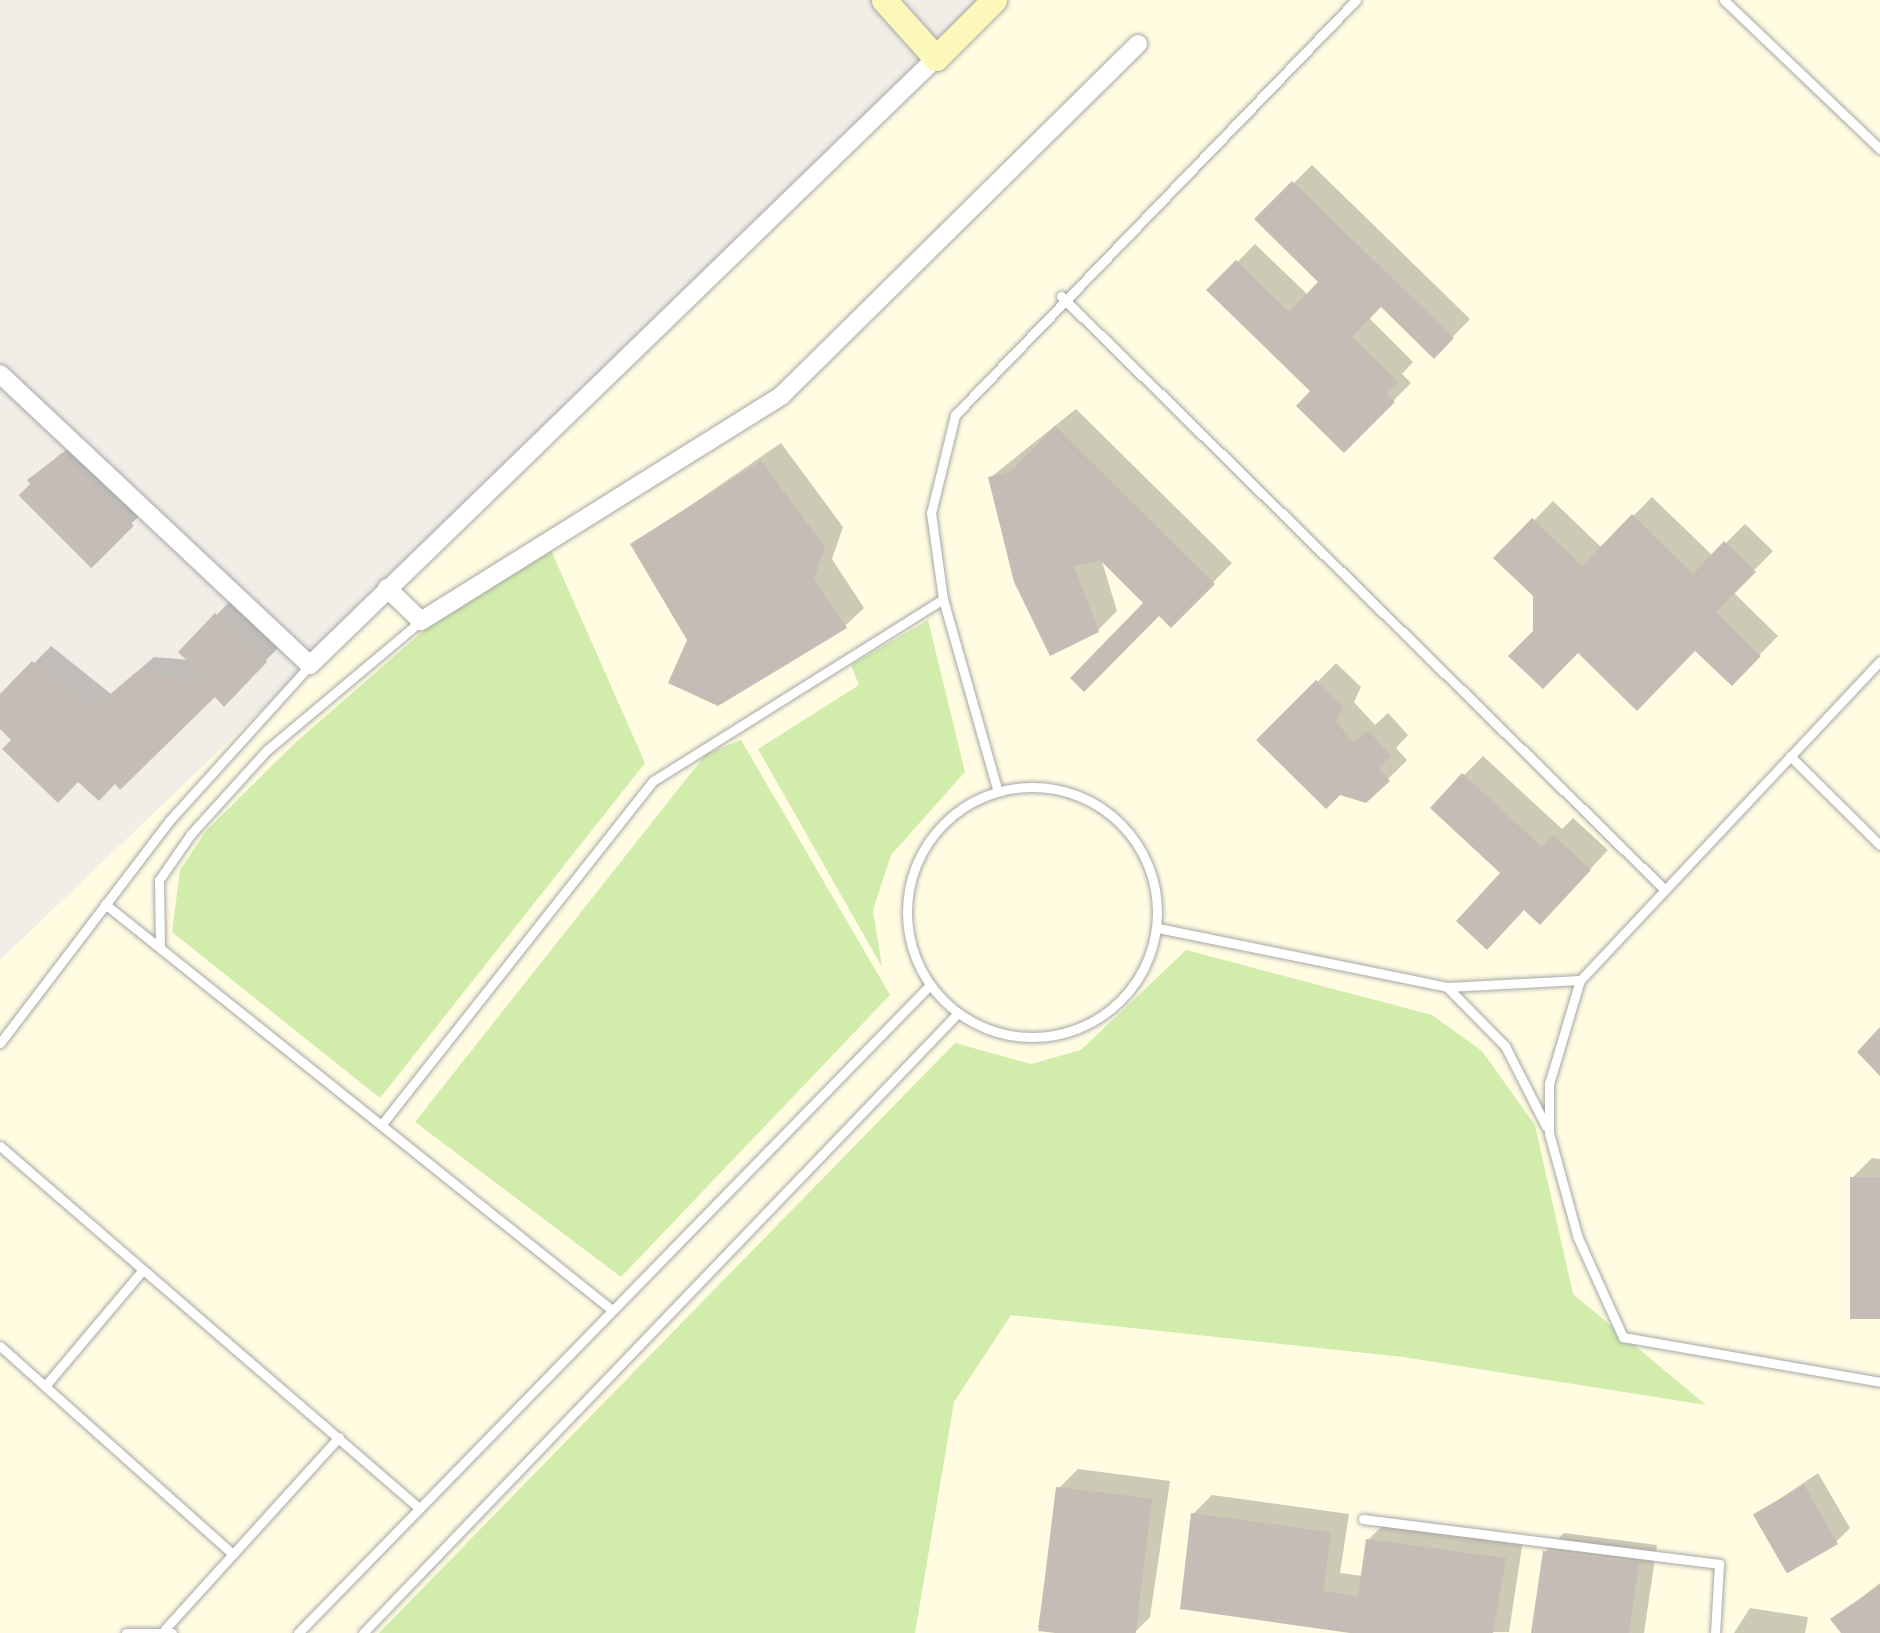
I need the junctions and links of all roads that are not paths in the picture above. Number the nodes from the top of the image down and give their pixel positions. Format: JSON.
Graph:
{"nodes":[{"id":1,"x":884,"y":0,"type":"edge"},
{"id":2,"x":994,"y":0,"type":"edge"},
{"id":3,"x":1356,"y":0,"type":"edge"},
{"id":4,"x":1724,"y":0,"type":"edge"},
{"id":5,"x":1138,"y":44,"type":"dead end"},
{"id":6,"x":936,"y":58,"type":"junction"},
{"id":7,"x":1880,"y":149,"type":"edge"},
{"id":8,"x":1061,"y":296,"type":"junction"},
{"id":9,"x":0,"y":374,"type":"edge"},
{"id":10,"x":387,"y":588,"type":"junction"},
{"id":11,"x":943,"y":599,"type":"junction"},
{"id":12,"x":421,"y":621,"type":"junction"},
{"id":13,"x":1880,"y":661,"type":"edge"},
{"id":14,"x":310,"y":665,"type":"junction"},
{"id":15,"x":1790,"y":756,"type":"junction"},
{"id":16,"x":996,"y":789,"type":"junction"},
{"id":17,"x":1880,"y":844,"type":"edge"},
{"id":18,"x":1664,"y":889,"type":"junction"},
{"id":19,"x":105,"y":904,"type":"junction"},
{"id":20,"x":1158,"y":928,"type":"junction"},
{"id":21,"x":160,"y":946,"type":"junction"},
{"id":22,"x":1580,"y":980,"type":"junction"},
{"id":23,"x":929,"y":986,"type":"junction"},
{"id":24,"x":1446,"y":987,"type":"junction"},
{"id":25,"x":957,"y":1014,"type":"junction"},
{"id":26,"x":0,"y":1043,"type":"edge"},
{"id":27,"x":382,"y":1124,"type":"junction"},
{"id":28,"x":1550,"y":1133,"type":"junction"},
{"id":29,"x":0,"y":1146,"type":"edge"},
{"id":30,"x":142,"y":1271,"type":"junction"},
{"id":31,"x":612,"y":1310,"type":"junction"},
{"id":32,"x":0,"y":1346,"type":"edge"},
{"id":33,"x":1880,"y":1382,"type":"edge"},
{"id":34,"x":45,"y":1386,"type":"junction"},
{"id":35,"x":339,"y":1437,"type":"junction"},
{"id":36,"x":418,"y":1508,"type":"junction"},
{"id":37,"x":1363,"y":1519,"type":"dead end"},
{"id":38,"x":234,"y":1554,"type":"junction"},
{"id":39,"x":169,"y":1631,"type":"edge"},
{"id":40,"x":126,"y":1633,"type":"edge"},
{"id":41,"x":298,"y":1633,"type":"edge"},
{"id":42,"x":363,"y":1633,"type":"edge"},
{"id":43,"x":1714,"y":1633,"type":"edge"}],
"edges":[{"from":1,"to":6,"type":"street"},
{"from":2,"to":6,"type":"street"},
{"from":3,"to":8,"type":"lane"},
{"from":4,"to":7,"type":"lane"},
{"from":5,"to":12,"type":"street"},
{"from":6,"to":10,"type":"street"},
{"from":8,"to":11,"type":"lane"},
{"from":8,"to":18,"type":"lane"},
{"from":9,"to":14,"type":"street"},
{"from":10,"to":12,"type":"street"},
{"from":10,"to":14,"type":"street"},
{"from":11,"to":16,"type":"lane"},
{"from":11,"to":27,"type":"lane"},
{"from":12,"to":21,"type":"lane"},
{"from":13,"to":15,"type":"lane"},
{"from":14,"to":19,"type":"lane"},
{"from":15,"to":17,"type":"lane"},
{"from":15,"to":18,"type":"lane"},
{"from":16,"to":20,"type":"lane"},
{"from":16,"to":23,"type":"lane"},
{"from":18,"to":22,"type":"lane"},
{"from":19,"to":21,"type":"lane"},
{"from":19,"to":26,"type":"lane"},
{"from":20,"to":24,"type":"lane"},
{"from":20,"to":25,"type":"lane"},
{"from":21,"to":27,"type":"lane"},
{"from":22,"to":24,"type":"lane"},
{"from":22,"to":28,"type":"lane"},
{"from":23,"to":25,"type":"lane"},
{"from":23,"to":31,"type":"lane"},
{"from":24,"to":28,"type":"lane"},
{"from":25,"to":42,"type":"lane"},
{"from":27,"to":31,"type":"lane"},
{"from":28,"to":33,"type":"lane"},
{"from":29,"to":30,"type":"lane"},
{"from":30,"to":34,"type":"lane"},
{"from":30,"to":35,"type":"lane"},
{"from":31,"to":36,"type":"lane"},
{"from":32,"to":34,"type":"lane"},
{"from":34,"to":38,"type":"lane"},
{"from":35,"to":36,"type":"lane"},
{"from":35,"to":38,"type":"lane"},
{"from":36,"to":41,"type":"lane"},
{"from":37,"to":43,"type":"lane"},
{"from":38,"to":39,"type":"lane"},
{"from":39,"to":40,"type":"lane"}]}
